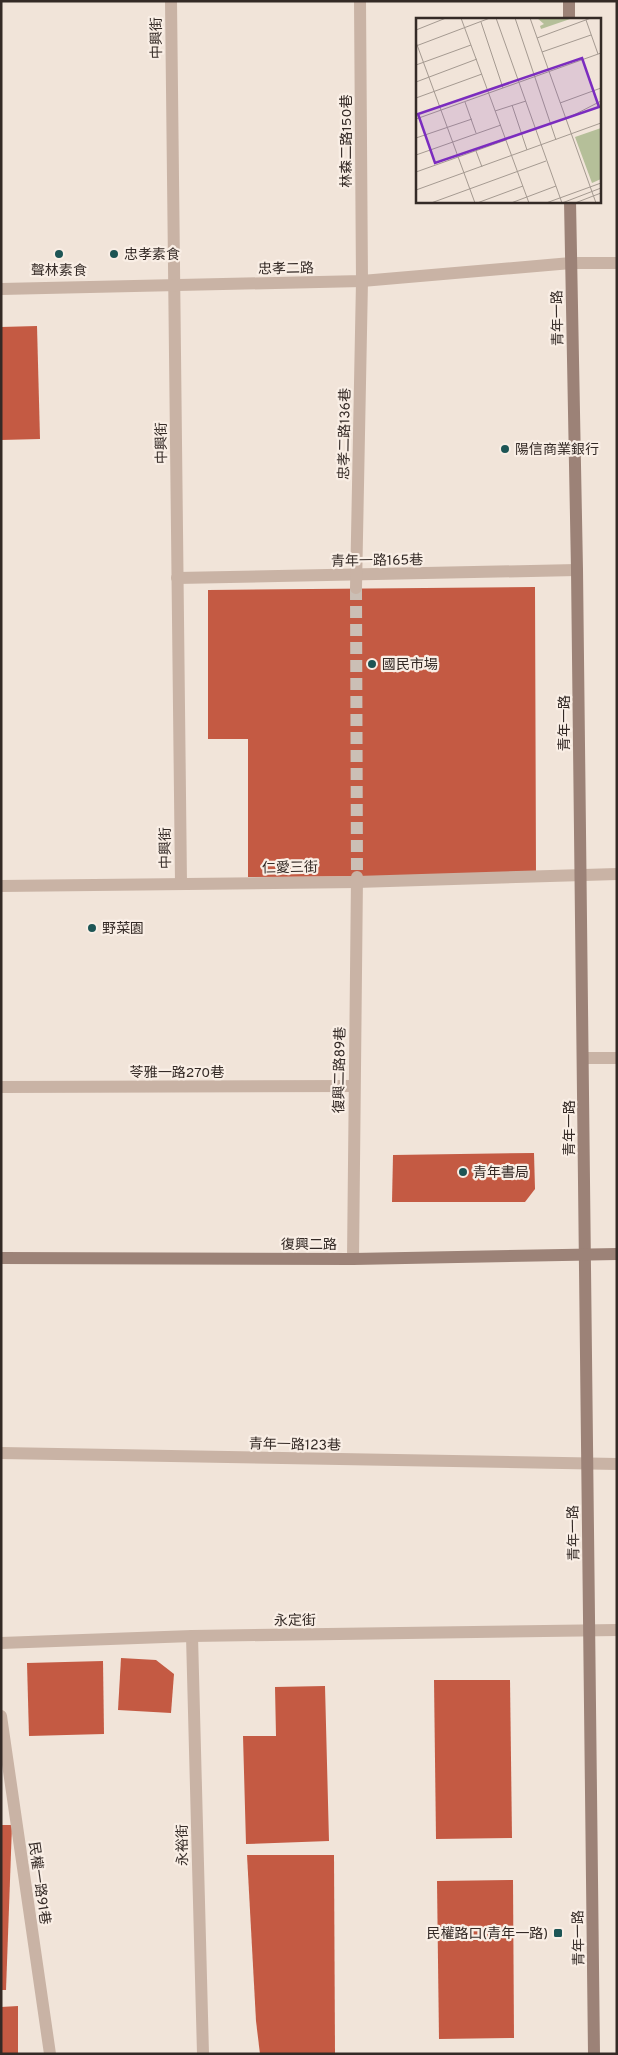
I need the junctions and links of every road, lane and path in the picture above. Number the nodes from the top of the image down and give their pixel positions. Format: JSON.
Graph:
{"nodes":[{"id":1,"x":171,"y":1,"type":"edge"},
{"id":2,"x":360,"y":1,"type":"edge"},
{"id":3,"x":569,"y":1,"type":"edge"},
{"id":4,"x":569,"y":18,"type":"edge"},
{"id":5,"x":570,"y":202,"type":"edge"},
{"id":6,"x":571,"y":263,"type":"junction"},
{"id":7,"x":617,"y":264,"type":"edge"},
{"id":8,"x":362,"y":281,"type":"junction"},
{"id":9,"x":174,"y":285,"type":"junction"},
{"id":10,"x":1,"y":289,"type":"edge"},
{"id":11,"x":577,"y":570,"type":"junction"},
{"id":12,"x":177,"y":578,"type":"junction"},
{"id":13,"x":356,"y":582,"type":"junction"},
{"id":14,"x":617,"y":874,"type":"edge"},
{"id":15,"x":580,"y":875,"type":"junction"},
{"id":16,"x":357,"y":879,"type":"junction"},
{"id":17,"x":180,"y":884,"type":"junction"},
{"id":18,"x":1,"y":886,"type":"edge"},
{"id":19,"x":583,"y":1058,"type":"junction"},
{"id":20,"x":617,"y":1058,"type":"edge"},
{"id":21,"x":354,"y":1086,"type":"junction"},
{"id":22,"x":1,"y":1087,"type":"edge"},
{"id":23,"x":585,"y":1254,"type":"junction"},
{"id":24,"x":617,"y":1254,"type":"edge"},
{"id":25,"x":1,"y":1258,"type":"edge"},
{"id":26,"x":353,"y":1259,"type":"junction"},
{"id":27,"x":1,"y":1454,"type":"edge"},
{"id":28,"x":617,"y":1464,"type":"edge"},
{"id":29,"x":588,"y":1465,"type":"junction"},
{"id":30,"x":617,"y":1630,"type":"edge"},
{"id":31,"x":589,"y":1631,"type":"junction"},
{"id":32,"x":192,"y":1636,"type":"junction"},
{"id":33,"x":1,"y":1643,"type":"edge"},
{"id":34,"x":1,"y":1716,"type":"edge"},
{"id":35,"x":50,"y":2054,"type":"edge"},
{"id":36,"x":203,"y":2054,"type":"edge"},
{"id":37,"x":594,"y":2054,"type":"edge"}],
"edges":[{"from":1,"to":9,"type":"street","name":"中興街"},
{"from":2,"to":8,"type":"street","name":"林森二路150巷"},
{"from":3,"to":4,"type":"street"},
{"from":5,"to":6,"type":"street","name":"青年一路"},
{"from":6,"to":7,"type":"street","name":"忠孝二路"},
{"from":6,"to":8,"type":"street","name":"忠孝二路"},
{"from":6,"to":11,"type":"street","name":"青年一路"},
{"from":8,"to":9,"type":"street","name":"忠孝二路"},
{"from":8,"to":13,"type":"street","name":"忠孝二路136巷"},
{"from":9,"to":10,"type":"street","name":"忠孝二路"},
{"from":9,"to":12,"type":"street","name":"中興街"},
{"from":11,"to":13,"type":"street","name":"青年一路165巷"},
{"from":11,"to":15,"type":"street","name":"青年一路"},
{"from":12,"to":13,"type":"street","name":"青年一路165巷"},
{"from":12,"to":17,"type":"street","name":"中興街"},
{"from":14,"to":15,"type":"street","name":"仁愛三街"},
{"from":15,"to":16,"type":"street","name":"仁愛三街"},
{"from":15,"to":19,"type":"street","name":"青年一路"},
{"from":16,"to":17,"type":"street","name":"仁愛三街"},
{"from":16,"to":21,"type":"street","name":"復興二路89巷"},
{"from":17,"to":18,"type":"street","name":"仁愛三街"},
{"from":19,"to":20,"type":"street"},
{"from":19,"to":23,"type":"street","name":"青年一路"},
{"from":21,"to":22,"type":"street","name":"苓雅一路270巷"},
{"from":21,"to":26,"type":"street","name":"復興二路89巷"},
{"from":23,"to":24,"type":"street","name":"復興二路"},
{"from":23,"to":26,"type":"street","name":"復興二路"},
{"from":23,"to":29,"type":"street","name":"青年一路"},
{"from":25,"to":26,"type":"street","name":"復興二路"},
{"from":27,"to":29,"type":"street","name":"青年一路123巷"},
{"from":28,"to":29,"type":"street","name":"青年一路123巷"},
{"from":29,"to":31,"type":"street","name":"青年一路"},
{"from":30,"to":31,"type":"street","name":"永定街"},
{"from":31,"to":32,"type":"street","name":"永定街"},
{"from":31,"to":37,"type":"street","name":"青年一路"},
{"from":32,"to":33,"type":"street","name":"永定街"},
{"from":32,"to":36,"type":"street","name":"永裕街"},
{"from":34,"to":35,"type":"street","name":"民權一路91巷"}]}
